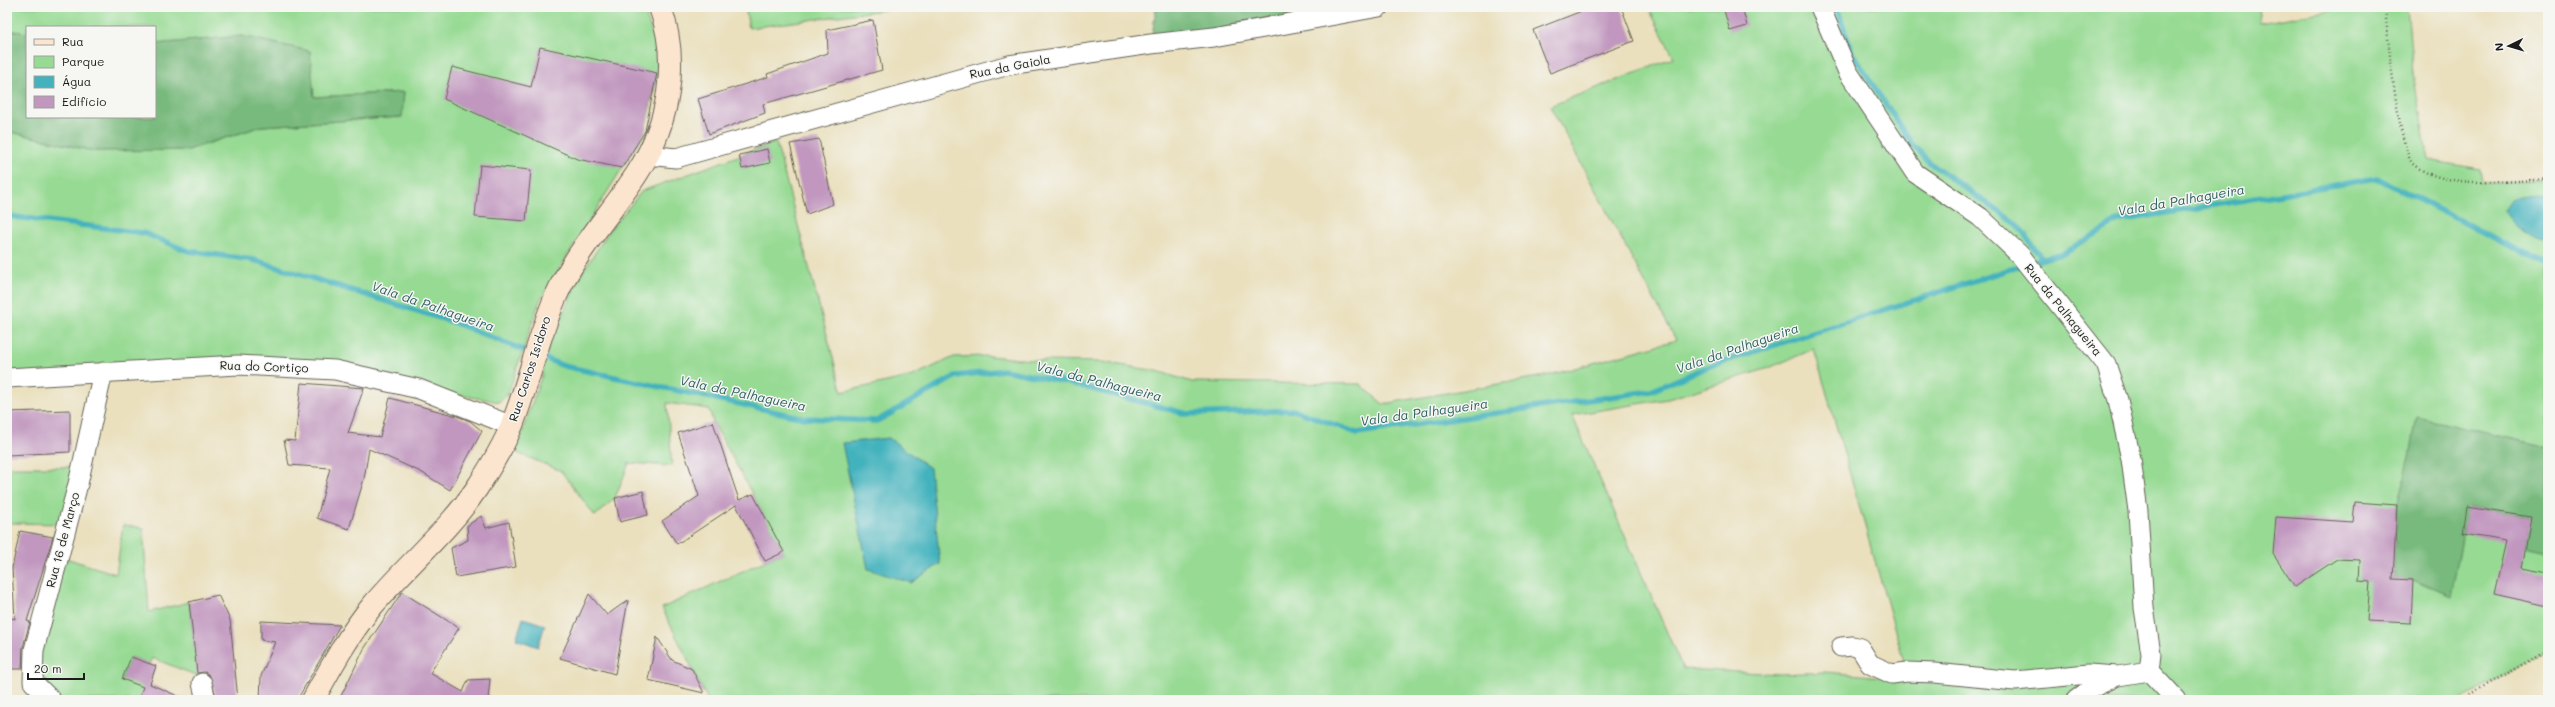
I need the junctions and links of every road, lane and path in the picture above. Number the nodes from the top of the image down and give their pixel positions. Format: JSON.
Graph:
{"nodes":[{"id":1,"x":660,"y":7,"type":"edge"},
{"id":2,"x":1379,"y":7,"type":"edge"},
{"id":3,"x":1820,"y":7,"type":"edge"},
{"id":4,"x":2384,"y":7,"type":"edge"},
{"id":5,"x":648,"y":155,"type":"junction"},
{"id":6,"x":2548,"y":179,"type":"edge"},
{"id":7,"x":103,"y":372,"type":"junction"},
{"id":8,"x":7,"y":378,"type":"edge"},
{"id":9,"x":512,"y":426,"type":"junction"},
{"id":10,"x":1841,"y":646,"type":"dead end"},
{"id":11,"x":2548,"y":651,"type":"edge"},
{"id":12,"x":2149,"y":671,"type":"junction"},
{"id":13,"x":2118,"y":676,"type":"junction"},
{"id":14,"x":51,"y":700,"type":"edge"},
{"id":15,"x":313,"y":700,"type":"edge"},
{"id":16,"x":2076,"y":700,"type":"edge"},
{"id":17,"x":2176,"y":700,"type":"edge"},
{"id":18,"x":2459,"y":700,"type":"edge"}],
"edges":[{"from":1,"to":5,"type":"street","name":"Rua Carlos Isidoro"},
{"from":2,"to":5,"type":"street","name":"Rua da Gaiola"},
{"from":3,"to":12,"type":"street","name":"Rua da Palhagueira"},
{"from":4,"to":6,"type":"path"},
{"from":5,"to":9,"type":"street","name":"Rua Carlos Isidoro"},
{"from":7,"to":8,"type":"street","name":"Rua do Cortiço"},
{"from":7,"to":9,"type":"street","name":"Rua do Cortiço"},
{"from":7,"to":14,"type":"street","name":"Rua 16 de Março"},
{"from":9,"to":15,"type":"street","name":"Rua Carlos Isidoro"},
{"from":10,"to":13,"type":"street"},
{"from":11,"to":18,"type":"path"},
{"from":12,"to":13,"type":"street"},
{"from":12,"to":17,"type":"street"},
{"from":13,"to":16,"type":"street"}]}
